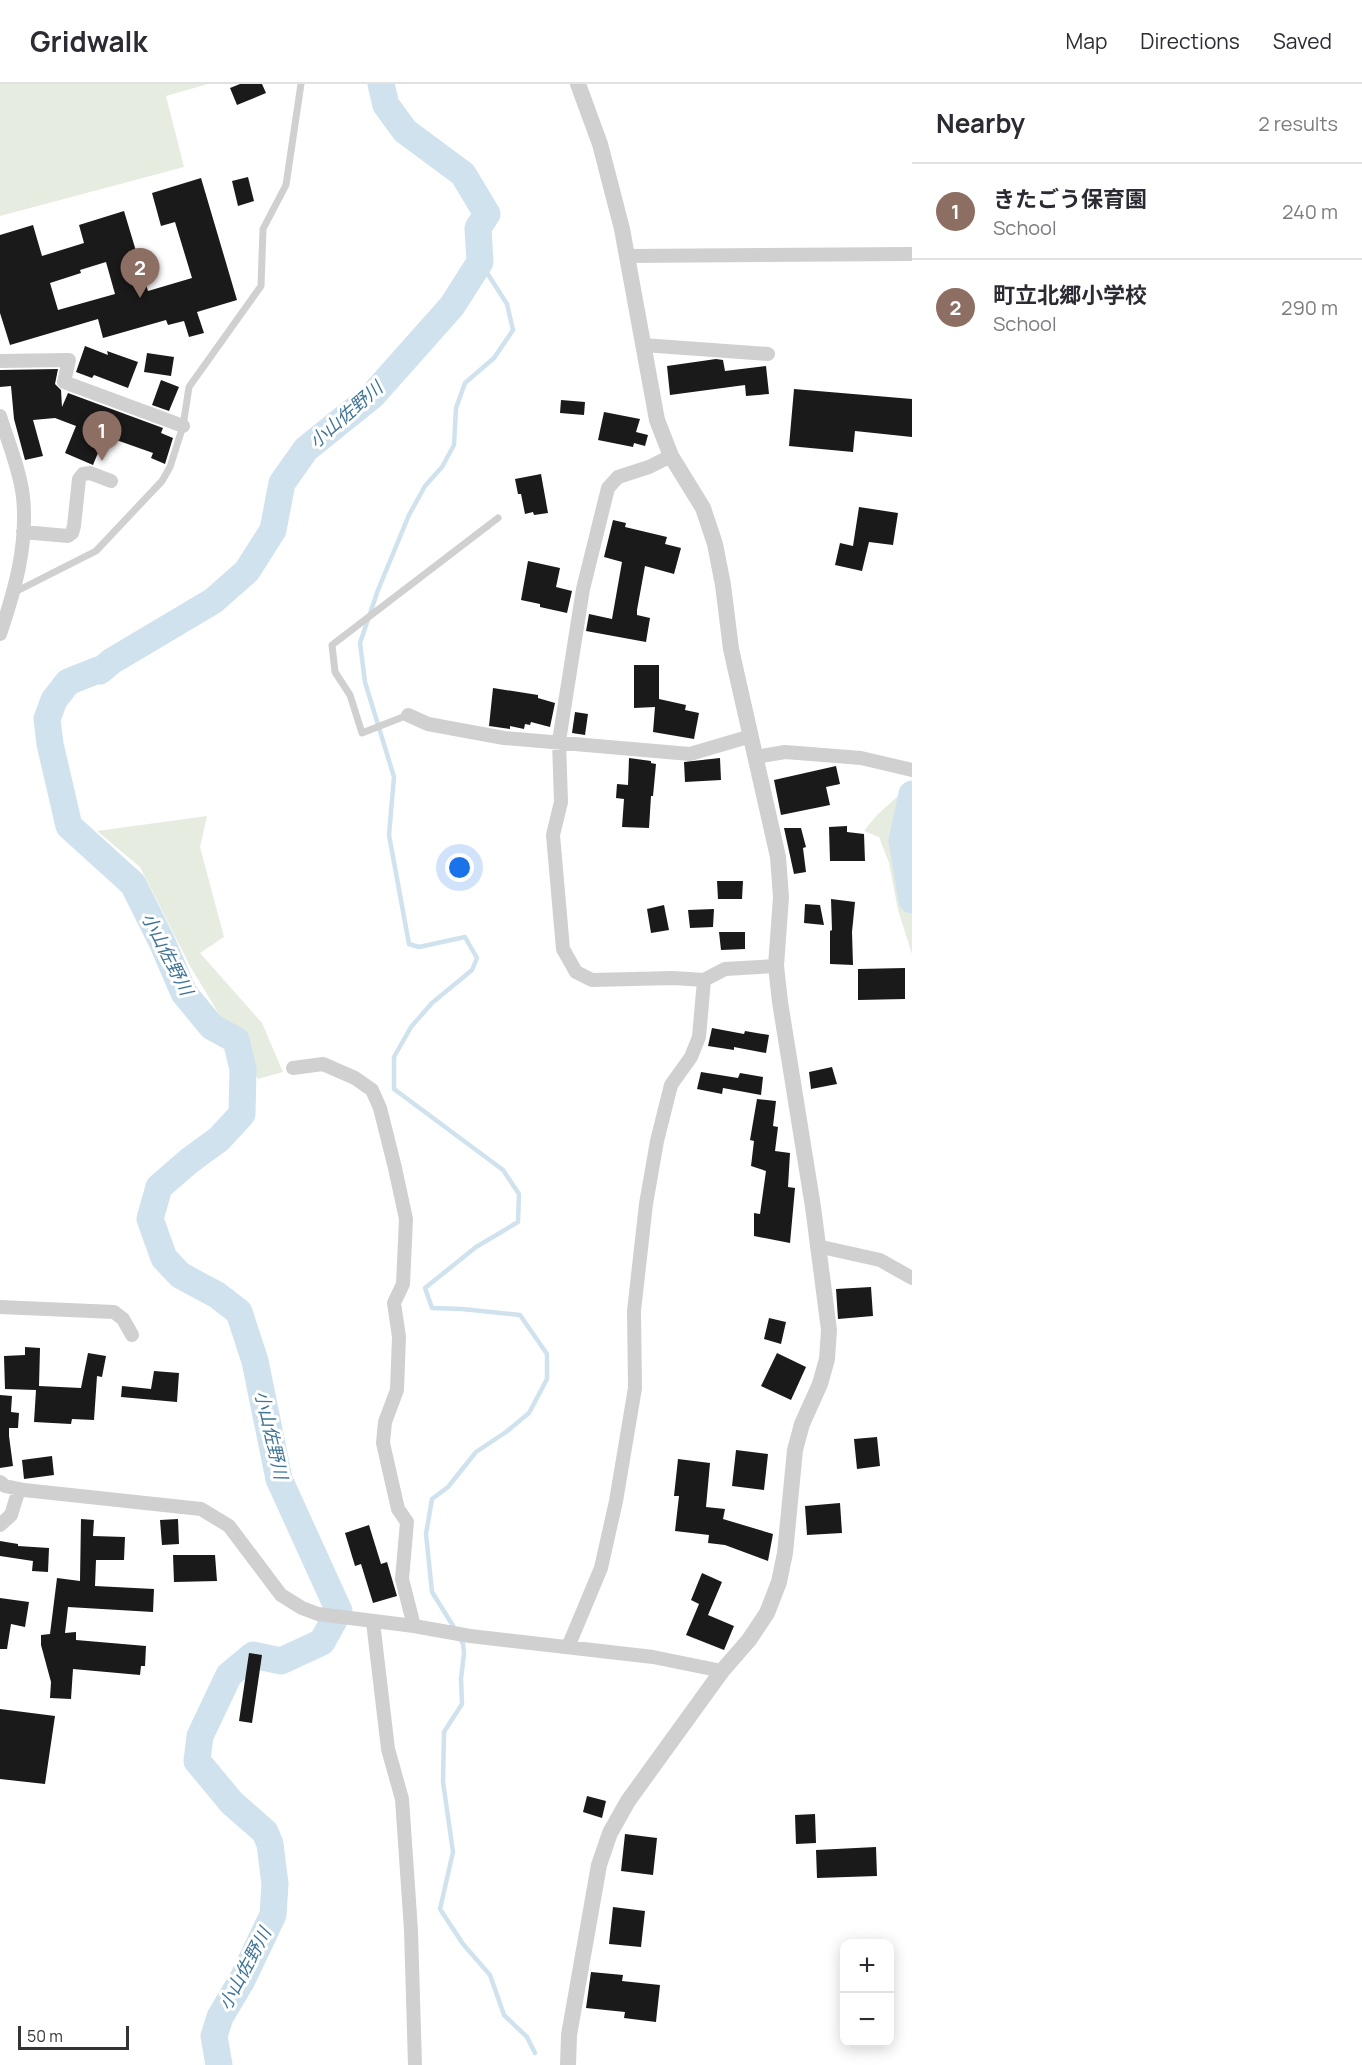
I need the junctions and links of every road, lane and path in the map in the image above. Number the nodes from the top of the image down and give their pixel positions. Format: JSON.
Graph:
{"nodes":[{"id":1,"x":301,"y":84,"type":"edge"},
{"id":2,"x":578,"y":84,"type":"edge"},
{"id":3,"x":912,"y":254,"type":"edge"},
{"id":4,"x":627,"y":256,"type":"junction"},
{"id":5,"x":643,"y":345,"type":"junction"},
{"id":6,"x":768,"y":354,"type":"dead end"},
{"id":7,"x":0,"y":361,"type":"edge"},
{"id":8,"x":0,"y":416,"type":"edge"},
{"id":9,"x":183,"y":426,"type":"junction"},
{"id":10,"x":671,"y":456,"type":"junction"},
{"id":11,"x":111,"y":481,"type":"dead end"},
{"id":12,"x":498,"y":518,"type":"dead end"},
{"id":13,"x":23,"y":532,"type":"junction"},
{"id":14,"x":14,"y":592,"type":"junction"},
{"id":15,"x":0,"y":634,"type":"edge"},
{"id":16,"x":408,"y":715,"type":"joint"},
{"id":17,"x":751,"y":736,"type":"junction"},
{"id":18,"x":559,"y":741,"type":"junction"},
{"id":19,"x":756,"y":757,"type":"junction"},
{"id":20,"x":912,"y":770,"type":"edge"},
{"id":21,"x":776,"y":966,"type":"junction"},
{"id":22,"x":704,"y":980,"type":"junction"},
{"id":23,"x":293,"y":1068,"type":"dead end"},
{"id":24,"x":817,"y":1246,"type":"junction"},
{"id":25,"x":912,"y":1278,"type":"edge"},
{"id":26,"x":0,"y":1307,"type":"edge"},
{"id":27,"x":132,"y":1335,"type":"dead end"},
{"id":28,"x":0,"y":1482,"type":"edge"},
{"id":29,"x":19,"y":1489,"type":"junction"},
{"id":30,"x":0,"y":1525,"type":"edge"},
{"id":31,"x":373,"y":1622,"type":"junction"},
{"id":32,"x":414,"y":1626,"type":"junction"},
{"id":33,"x":568,"y":1647,"type":"junction"},
{"id":34,"x":722,"y":1671,"type":"junction"},
{"id":35,"x":414,"y":2065,"type":"edge"},
{"id":36,"x":568,"y":2065,"type":"edge"}],
"edges":[{"from":1,"to":9,"type":"lane"},
{"from":2,"to":4,"type":"street"},
{"from":3,"to":4,"type":"street"},
{"from":4,"to":5,"type":"street"},
{"from":5,"to":6,"type":"street"},
{"from":5,"to":10,"type":"street"},
{"from":7,"to":9,"type":"street"},
{"from":8,"to":13,"type":"street"},
{"from":9,"to":14,"type":"lane"},
{"from":10,"to":17,"type":"street"},
{"from":10,"to":18,"type":"street"},
{"from":11,"to":13,"type":"street"},
{"from":12,"to":16,"type":"lane"},
{"from":13,"to":14,"type":"street"},
{"from":14,"to":15,"type":"street"},
{"from":16,"to":18,"type":"street"},
{"from":17,"to":18,"type":"street"},
{"from":17,"to":19,"type":"street"},
{"from":18,"to":22,"type":"street"},
{"from":19,"to":20,"type":"street"},
{"from":19,"to":21,"type":"street"},
{"from":21,"to":22,"type":"street"},
{"from":21,"to":24,"type":"street"},
{"from":22,"to":33,"type":"street"},
{"from":23,"to":32,"type":"street"},
{"from":24,"to":25,"type":"street"},
{"from":24,"to":34,"type":"street"},
{"from":26,"to":27,"type":"street"},
{"from":28,"to":29,"type":"street"},
{"from":29,"to":30,"type":"street"},
{"from":29,"to":31,"type":"street"},
{"from":31,"to":32,"type":"street"},
{"from":31,"to":35,"type":"street"},
{"from":32,"to":33,"type":"street"},
{"from":33,"to":34,"type":"street"},
{"from":34,"to":36,"type":"street"}]}
